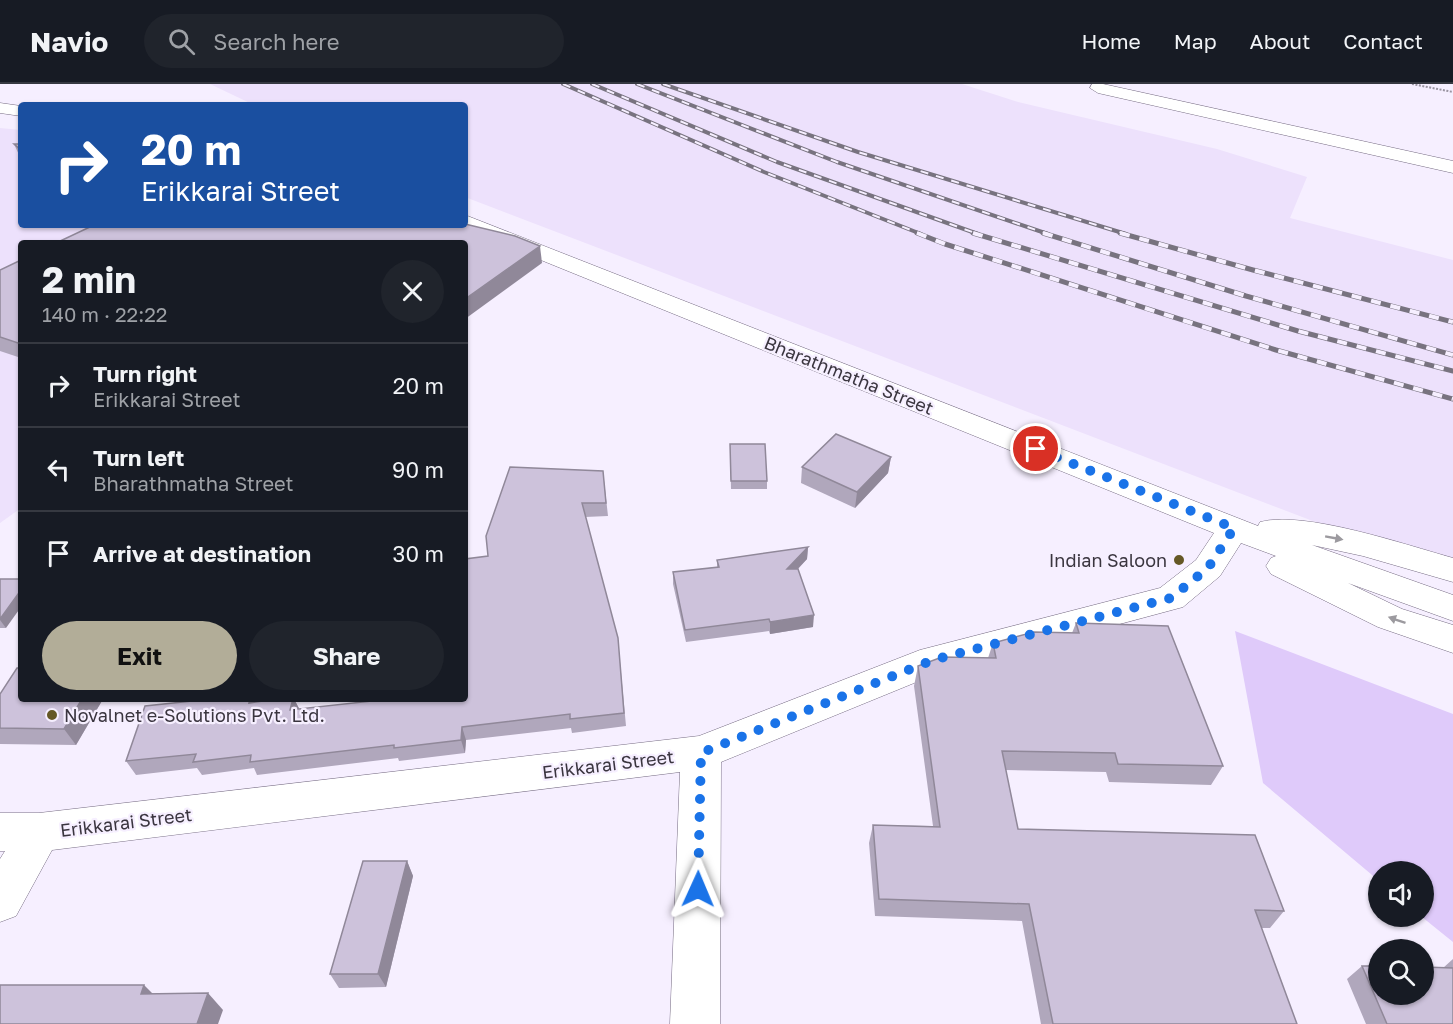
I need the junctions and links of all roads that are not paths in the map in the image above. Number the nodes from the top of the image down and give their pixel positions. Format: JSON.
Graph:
{"nodes":[{"id":1,"x":1098,"y":88,"type":"dead end"},
{"id":2,"x":0,"y":108,"type":"edge"},
{"id":3,"x":18,"y":111,"type":"edge"},
{"id":4,"x":1453,"y":167,"type":"edge"},
{"id":5,"x":468,"y":222,"type":"edge"},
{"id":6,"x":1234,"y":528,"type":"junction"},
{"id":7,"x":1453,"y":570,"type":"edge"},
{"id":8,"x":1453,"y":608,"type":"edge"},
{"id":9,"x":1453,"y":639,"type":"edge"},
{"id":10,"x":701,"y":753,"type":"junction"},
{"id":11,"x":19,"y":832,"type":"edge"},
{"id":12,"x":0,"y":901,"type":"edge"},
{"id":13,"x":695,"y":1024,"type":"edge"}],
"edges":[{"from":1,"to":4,"type":"street"},
{"from":2,"to":3,"type":"street"},
{"from":5,"to":6,"type":"street","name":"Bharathmatha Street"},
{"from":6,"to":7,"type":"street","one_way":true},
{"from":6,"to":8,"type":"street"},
{"from":9,"to":6,"type":"street","one_way":true},
{"from":6,"to":10,"type":"street","name":"Erikkarai Street"},
{"from":10,"to":11,"type":"street","name":"Erikkarai Street"},
{"from":10,"to":13,"type":"street"},
{"from":11,"to":12,"type":"street"}]}
